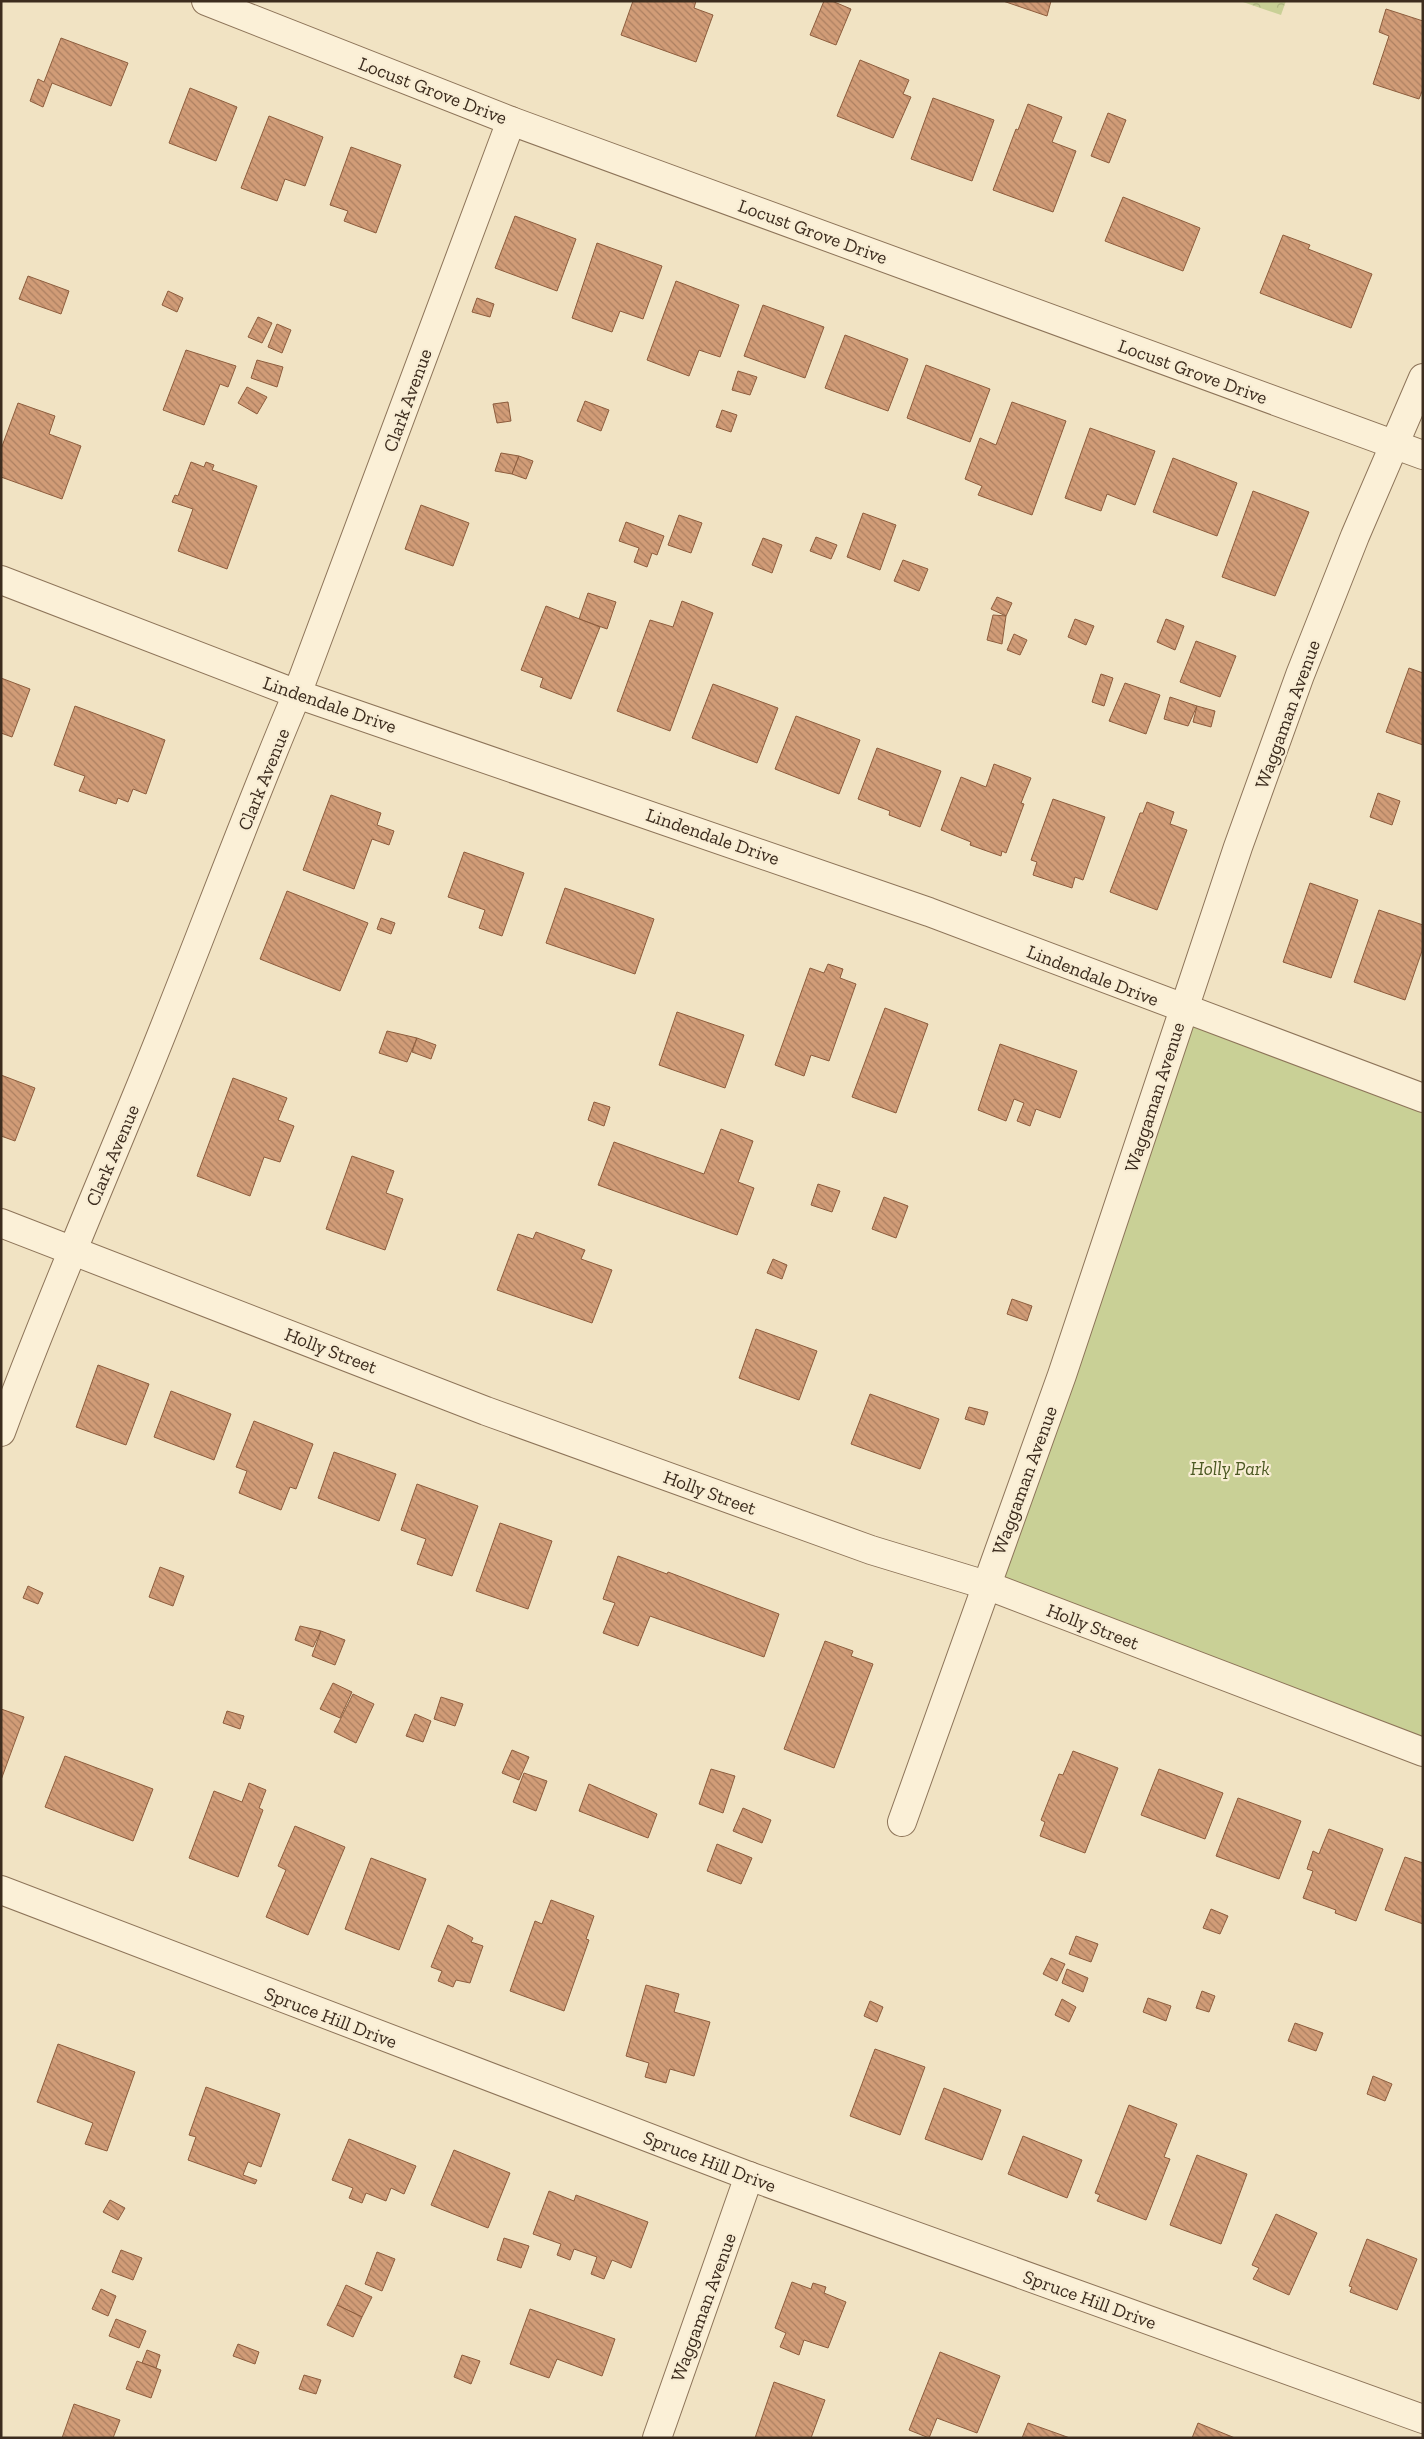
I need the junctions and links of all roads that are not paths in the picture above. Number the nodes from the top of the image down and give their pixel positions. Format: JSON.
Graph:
{"nodes":[{"id":1,"x":206,"y":1,"type":"edge"},
{"id":2,"x":512,"y":121,"type":"junction"},
{"id":3,"x":1423,"y":378,"type":"edge"},
{"id":4,"x":1395,"y":445,"type":"junction"},
{"id":5,"x":1423,"y":455,"type":"edge"},
{"id":6,"x":1,"y":580,"type":"edge"},
{"id":7,"x":298,"y":694,"type":"junction"},
{"id":8,"x":1182,"y":1009,"type":"junction"},
{"id":9,"x":1423,"y":1098,"type":"edge"},
{"id":10,"x":1,"y":1223,"type":"edge"},
{"id":11,"x":72,"y":1250,"type":"junction"},
{"id":12,"x":1,"y":1432,"type":"edge"},
{"id":13,"x":986,"y":1585,"type":"junction"},
{"id":14,"x":1423,"y":1752,"type":"edge"},
{"id":15,"x":902,"y":1822,"type":"dead end"},
{"id":16,"x":1,"y":1890,"type":"edge"},
{"id":17,"x":749,"y":2176,"type":"junction"},
{"id":18,"x":1423,"y":2419,"type":"edge"},
{"id":19,"x":657,"y":2438,"type":"edge"}],
"edges":[{"from":1,"to":2,"type":"street","name":"Locust Grove Drive"},
{"from":2,"to":4,"type":"street","name":"Locust Grove Drive"},
{"from":2,"to":7,"type":"street","name":"Clark Avenue"},
{"from":3,"to":4,"type":"street","name":"Waggaman Avenue"},
{"from":4,"to":5,"type":"street","name":"Locust Grove Drive"},
{"from":4,"to":8,"type":"street","name":"Waggaman Avenue"},
{"from":6,"to":7,"type":"street","name":"Lindendale Drive"},
{"from":7,"to":8,"type":"street","name":"Lindendale Drive"},
{"from":7,"to":11,"type":"street","name":"Clark Avenue"},
{"from":8,"to":9,"type":"street","name":"Lindendale Drive"},
{"from":8,"to":13,"type":"street","name":"Waggaman Avenue"},
{"from":10,"to":11,"type":"street","name":"Holly Street"},
{"from":11,"to":12,"type":"street","name":"Clark Avenue"},
{"from":11,"to":13,"type":"street","name":"Holly Street"},
{"from":13,"to":14,"type":"street","name":"Holly Street"},
{"from":13,"to":15,"type":"street","name":"Waggaman Avenue"},
{"from":16,"to":17,"type":"street","name":"Spruce Hill Drive"},
{"from":17,"to":18,"type":"street","name":"Spruce Hill Drive"},
{"from":17,"to":19,"type":"street","name":"Waggaman Avenue"}]}
